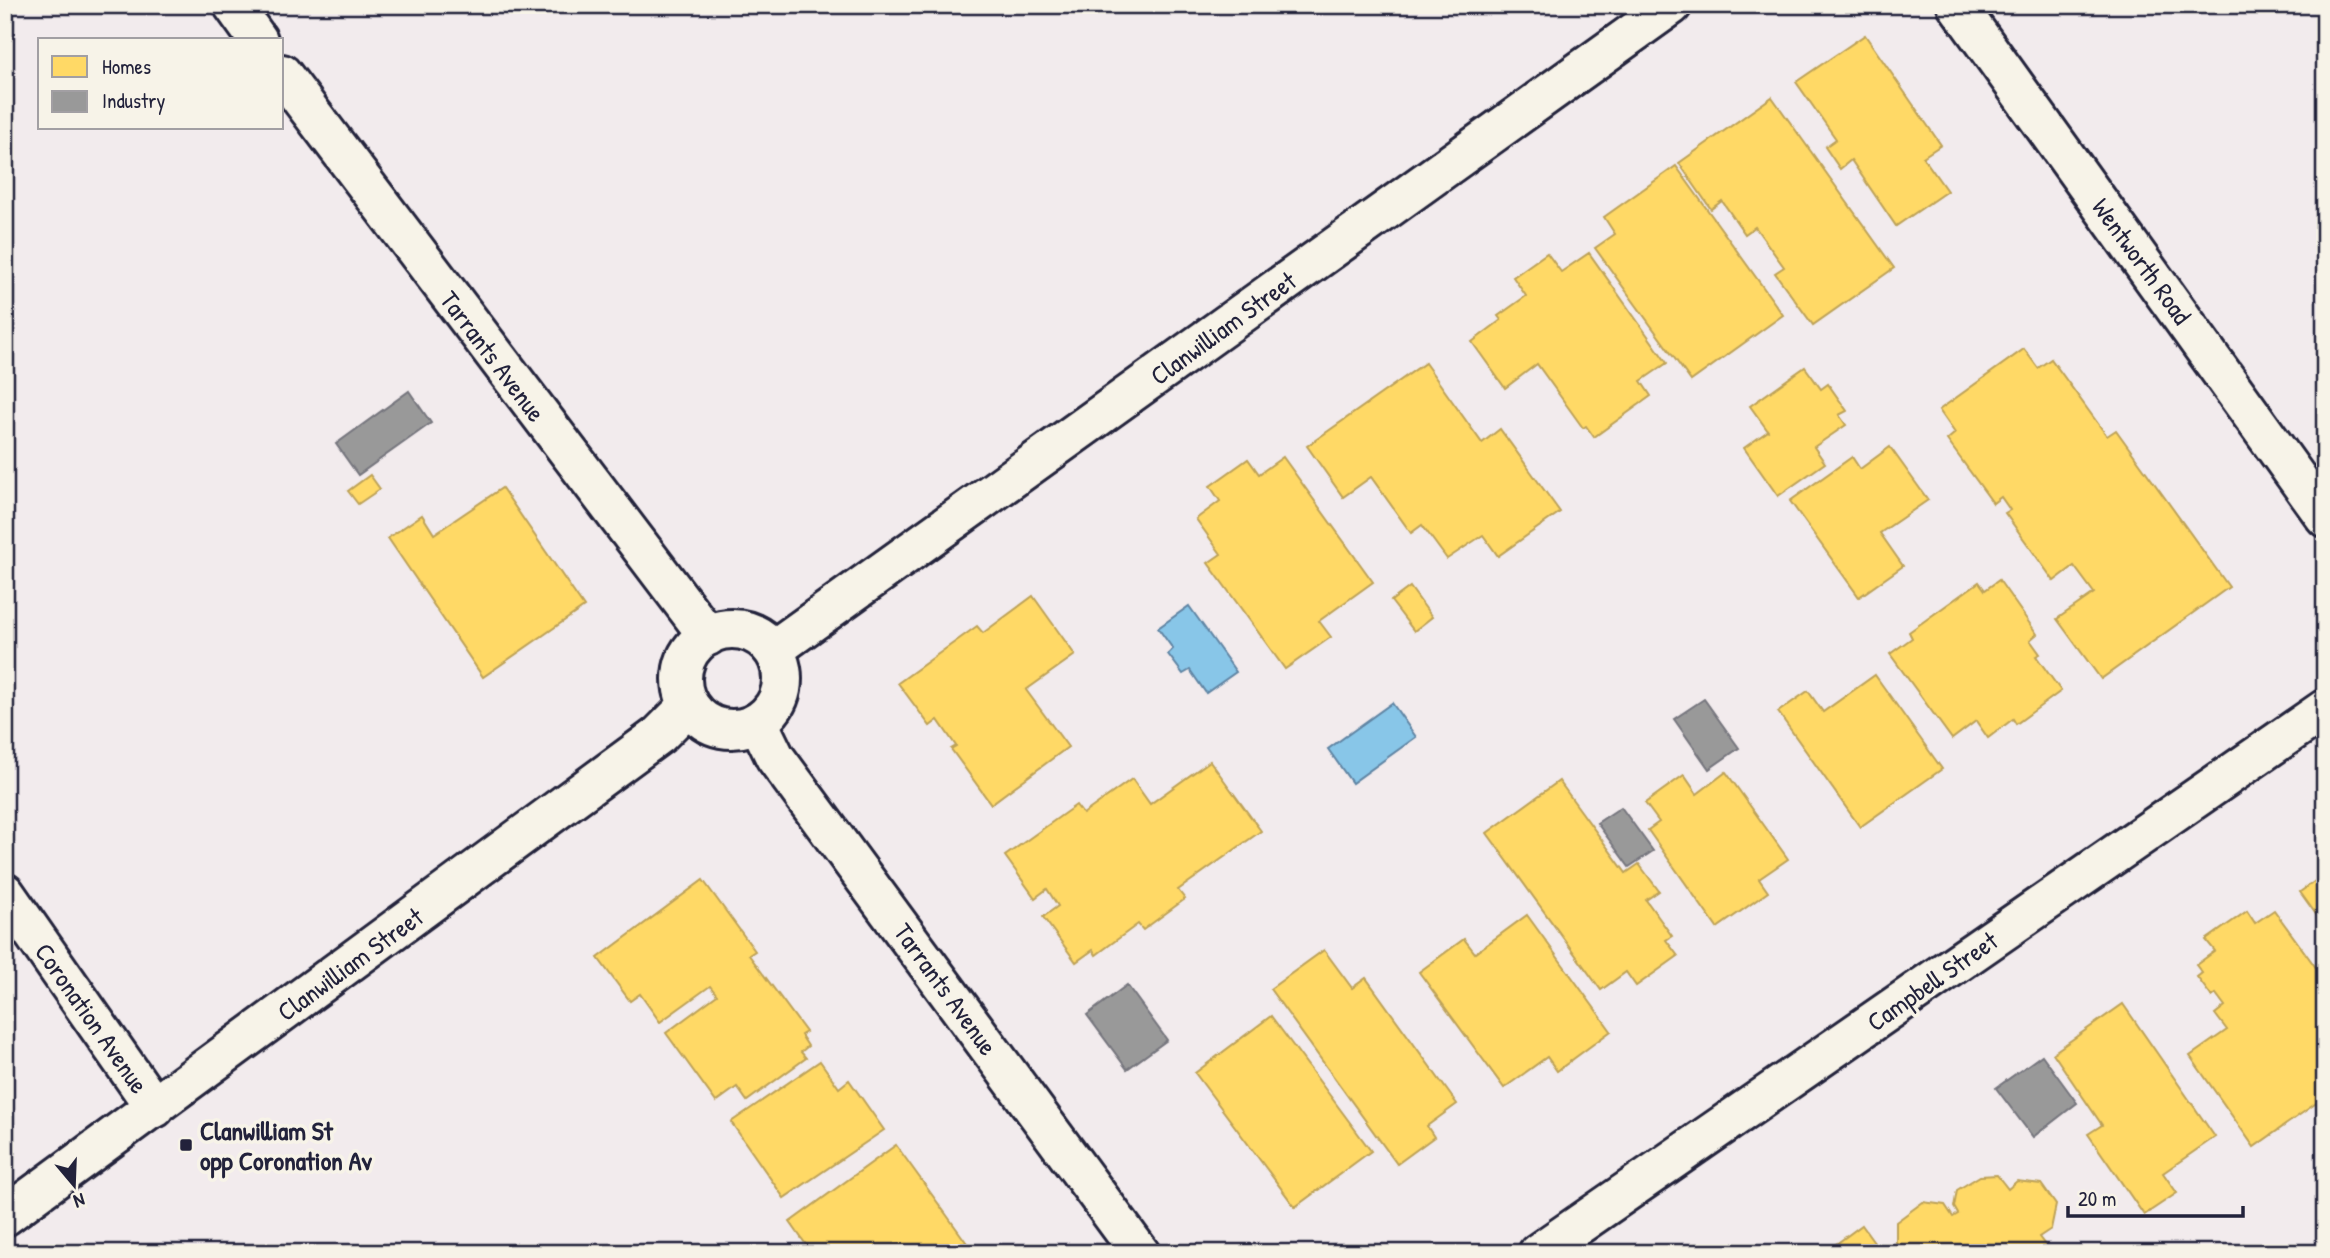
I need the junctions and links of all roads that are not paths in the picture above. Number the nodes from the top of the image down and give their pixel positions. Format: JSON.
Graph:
{"nodes":[{"id":1,"x":233,"y":5,"type":"edge"},
{"id":2,"x":1672,"y":5,"type":"edge"},
{"id":3,"x":1957,"y":5,"type":"edge"},
{"id":4,"x":257,"y":38,"type":"edge"},
{"id":5,"x":284,"y":77,"type":"edge"},
{"id":6,"x":2325,"y":517,"type":"edge"},
{"id":7,"x":708,"y":636,"type":"junction"},
{"id":8,"x":773,"y":650,"type":"junction"},
{"id":9,"x":689,"y":705,"type":"junction"},
{"id":10,"x":2325,"y":709,"type":"edge"},
{"id":11,"x":758,"y":722,"type":"junction"},
{"id":12,"x":5,"y":893,"type":"edge"},
{"id":13,"x":155,"y":1108,"type":"junction"},
{"id":14,"x":5,"y":1216,"type":"edge"},
{"id":15,"x":1140,"y":1253,"type":"edge"},
{"id":16,"x":1538,"y":1253,"type":"edge"}],
"edges":[{"from":1,"to":4,"type":"street"},
{"from":2,"to":8,"type":"street","name":"Clanwilliam Street"},
{"from":3,"to":6,"type":"street","name":"Wentworth Road"},
{"from":5,"to":7,"type":"street","name":"Tarrants Avenue"},
{"from":7,"to":8,"type":"street"},
{"from":7,"to":9,"type":"street"},
{"from":8,"to":11,"type":"street"},
{"from":9,"to":11,"type":"street"},
{"from":9,"to":13,"type":"street","name":"Clanwilliam Street"},
{"from":10,"to":16,"type":"street","name":"Campbell Street"},
{"from":11,"to":15,"type":"street","name":"Tarrants Avenue"},
{"from":12,"to":13,"type":"street","name":"Coronation Avenue"},
{"from":13,"to":14,"type":"street","name":"Clanwilliam Street"}]}
